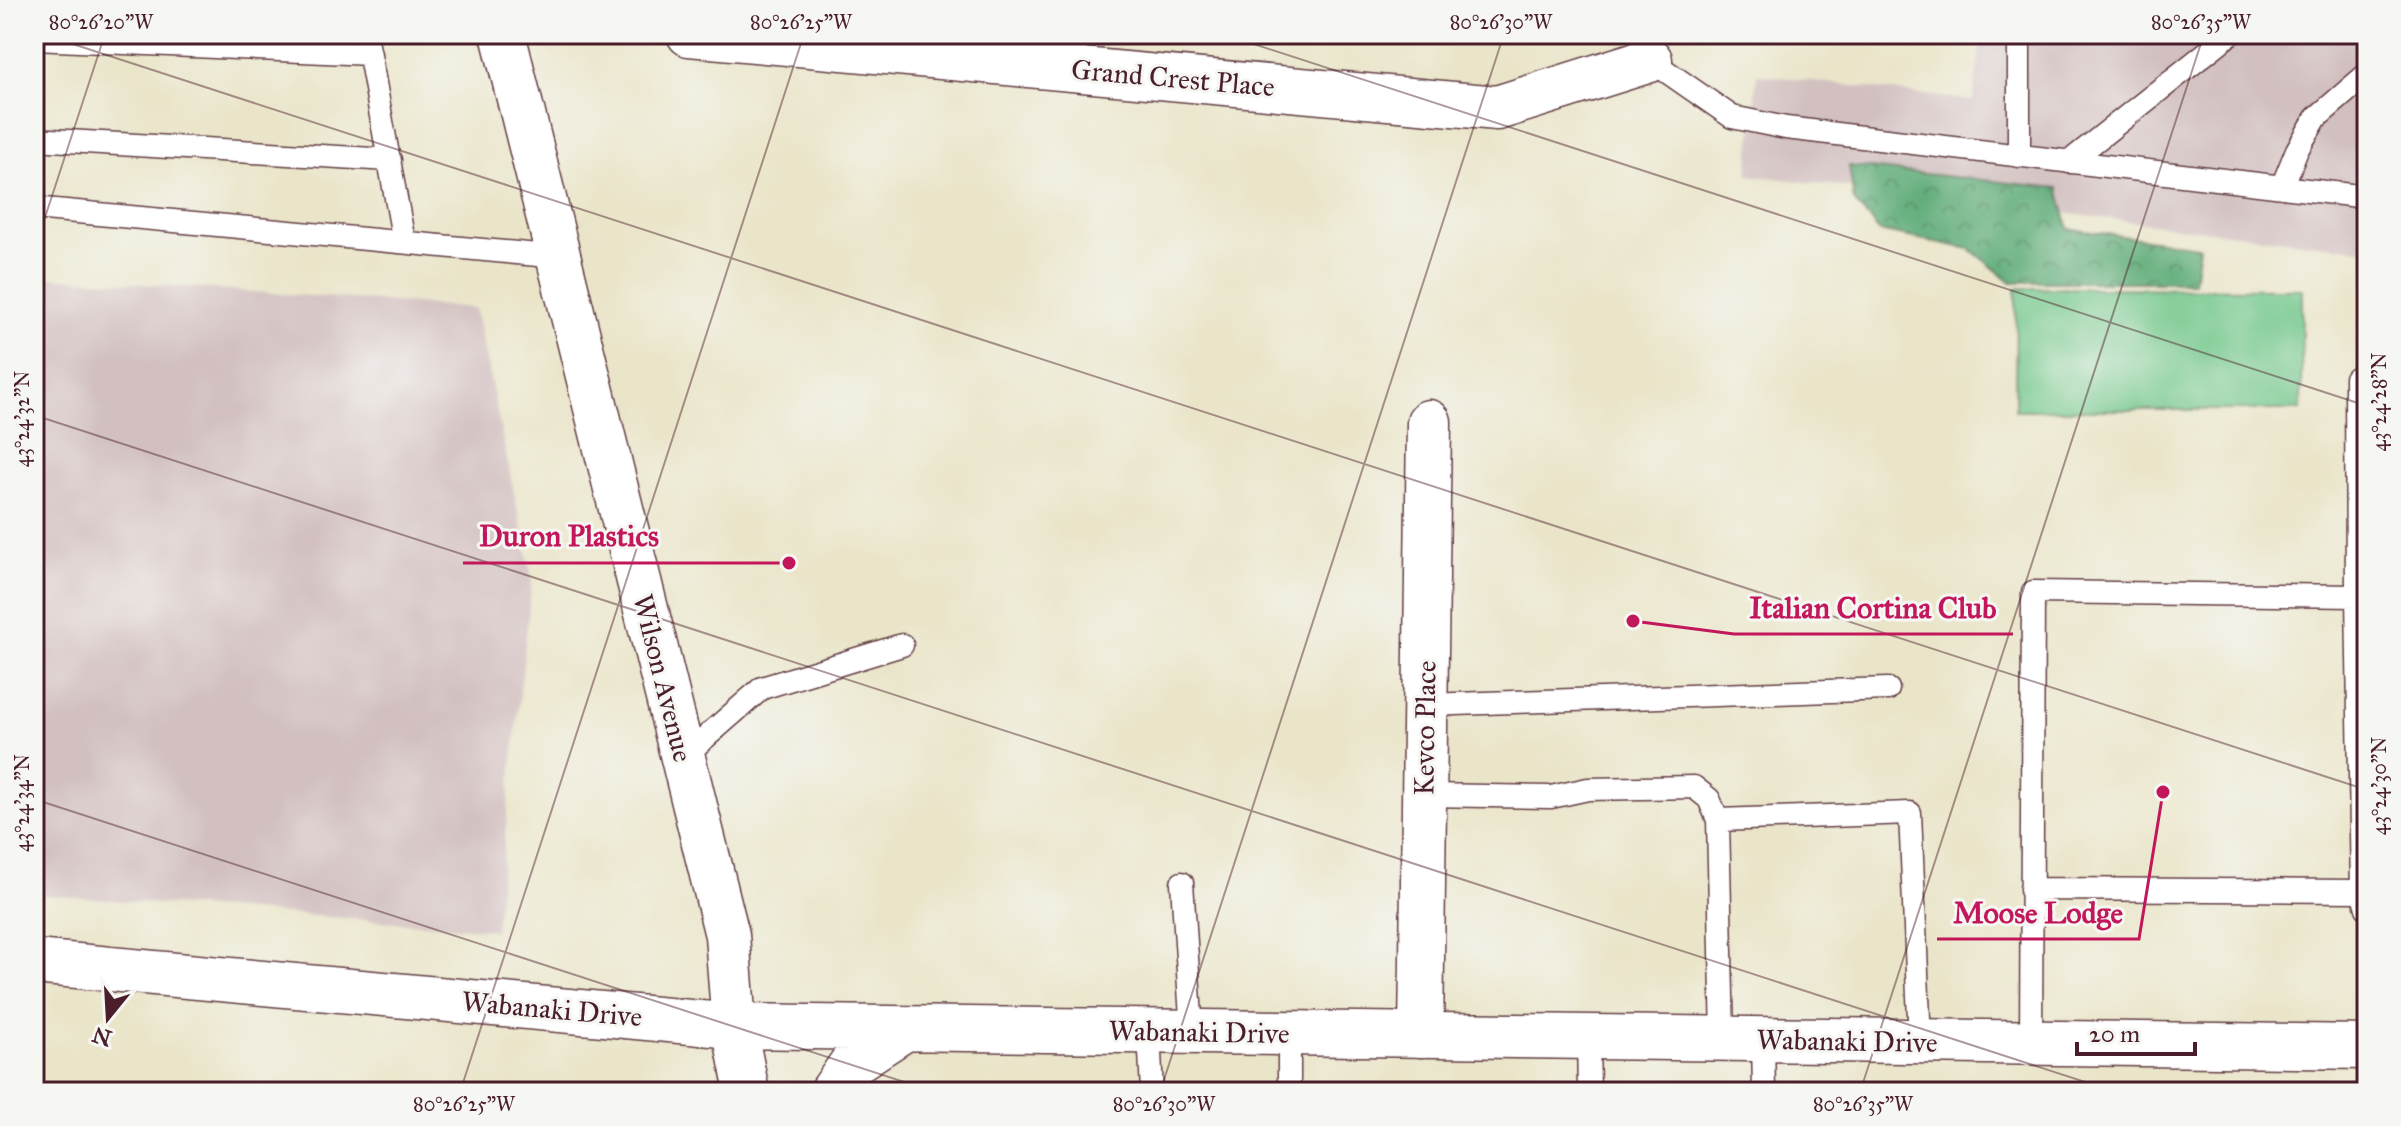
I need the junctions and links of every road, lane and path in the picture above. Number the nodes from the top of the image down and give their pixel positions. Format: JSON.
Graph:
{"nodes":[{"id":1,"x":503,"y":34,"type":"edge"},
{"id":2,"x":689,"y":34,"type":"edge"},
{"id":3,"x":2019,"y":34,"type":"edge"},
{"id":4,"x":2230,"y":34,"type":"edge"},
{"id":5,"x":34,"y":39,"type":"edge"},
{"id":6,"x":368,"y":44,"type":"edge"},
{"id":7,"x":1650,"y":60,"type":"joint"},
{"id":8,"x":2367,"y":74,"type":"edge"},
{"id":9,"x":34,"y":139,"type":"edge"},
{"id":10,"x":2019,"y":156,"type":"junction"},
{"id":11,"x":390,"y":160,"type":"junction"},
{"id":12,"x":2069,"y":162,"type":"junction"},
{"id":13,"x":2282,"y":187,"type":"junction"},
{"id":14,"x":2367,"y":197,"type":"edge"},
{"id":15,"x":34,"y":208,"type":"edge"},
{"id":16,"x":404,"y":242,"type":"junction"},
{"id":17,"x":559,"y":257,"type":"junction"},
{"id":18,"x":2367,"y":378,"type":"edge"},
{"id":19,"x":1429,"y":422,"type":"dead end"},
{"id":20,"x":2357,"y":596,"type":"junction"},
{"id":21,"x":902,"y":645,"type":"dead end"},
{"id":22,"x":1888,"y":689,"type":"dead end"},
{"id":23,"x":1426,"y":705,"type":"junction"},
{"id":24,"x":683,"y":757,"type":"junction"},
{"id":25,"x":1425,"y":795,"type":"junction"},
{"id":26,"x":1718,"y":820,"type":"junction"},
{"id":27,"x":1182,"y":883,"type":"dead end"},
{"id":28,"x":2031,"y":889,"type":"junction"},
{"id":29,"x":2364,"y":900,"type":"edge"},
{"id":30,"x":34,"y":962,"type":"edge"},
{"id":31,"x":734,"y":1026,"type":"junction"},
{"id":32,"x":904,"y":1029,"type":"junction"},
{"id":33,"x":1149,"y":1032,"type":"junction"},
{"id":34,"x":1192,"y":1032,"type":"junction"},
{"id":35,"x":1289,"y":1033,"type":"junction"},
{"id":36,"x":1421,"y":1035,"type":"junction"},
{"id":37,"x":1588,"y":1037,"type":"junction"},
{"id":38,"x":1743,"y":1039,"type":"junction"},
{"id":39,"x":1920,"y":1041,"type":"junction"},
{"id":40,"x":2031,"y":1043,"type":"junction"},
{"id":41,"x":2367,"y":1047,"type":"edge"},
{"id":42,"x":747,"y":1092,"type":"edge"},
{"id":43,"x":832,"y":1092,"type":"edge"},
{"id":44,"x":1152,"y":1092,"type":"edge"},
{"id":45,"x":1289,"y":1092,"type":"edge"},
{"id":46,"x":1589,"y":1092,"type":"edge"},
{"id":47,"x":1764,"y":1092,"type":"edge"}],
"edges":[{"from":1,"to":17,"type":"street","name":"Wilson Avenue"},
{"from":2,"to":7,"type":"street","name":"Grand Crest Place"},
{"from":3,"to":10,"type":"lane"},
{"from":4,"to":12,"type":"lane"},
{"from":5,"to":6,"type":"lane"},
{"from":6,"to":11,"type":"lane"},
{"from":7,"to":10,"type":"lane"},
{"from":8,"to":13,"type":"lane"},
{"from":9,"to":11,"type":"lane"},
{"from":10,"to":12,"type":"lane"},
{"from":11,"to":16,"type":"lane"},
{"from":12,"to":13,"type":"lane"},
{"from":13,"to":14,"type":"lane"},
{"from":15,"to":16,"type":"lane"},
{"from":16,"to":17,"type":"lane"},
{"from":17,"to":24,"type":"street","name":"Wilson Avenue"},
{"from":18,"to":20,"type":"lane"},
{"from":19,"to":23,"type":"street","name":"Kevco Place"},
{"from":20,"to":28,"type":"lane"},
{"from":20,"to":29,"type":"lane"},
{"from":21,"to":24,"type":"lane"},
{"from":22,"to":23,"type":"lane"},
{"from":23,"to":25,"type":"street","name":"Kevco Place"},
{"from":24,"to":31,"type":"street","name":"Wilson Avenue"},
{"from":25,"to":26,"type":"lane"},
{"from":25,"to":36,"type":"street","name":"Kevco Place"},
{"from":26,"to":38,"type":"lane"},
{"from":26,"to":39,"type":"lane"},
{"from":27,"to":34,"type":"lane"},
{"from":28,"to":29,"type":"lane"},
{"from":28,"to":40,"type":"lane"},
{"from":30,"to":31,"type":"street","name":"Wabanaki Drive"},
{"from":31,"to":32,"type":"street","name":"Wabanaki Drive"},
{"from":31,"to":42,"type":"street","name":"Wilson Avenue"},
{"from":32,"to":33,"type":"street","name":"Wabanaki Drive"},
{"from":32,"to":43,"type":"street"},
{"from":33,"to":34,"type":"street","name":"Wabanaki Drive"},
{"from":33,"to":44,"type":"lane"},
{"from":34,"to":35,"type":"street","name":"Wabanaki Drive"},
{"from":35,"to":36,"type":"street","name":"Wabanaki Drive"},
{"from":35,"to":45,"type":"lane"},
{"from":36,"to":37,"type":"street","name":"Wabanaki Drive"},
{"from":37,"to":38,"type":"street","name":"Wabanaki Drive"},
{"from":37,"to":46,"type":"lane"},
{"from":38,"to":39,"type":"street","name":"Wabanaki Drive"},
{"from":38,"to":47,"type":"lane"},
{"from":39,"to":40,"type":"street","name":"Wabanaki Drive"},
{"from":40,"to":41,"type":"street","name":"Wabanaki Drive"}]}
